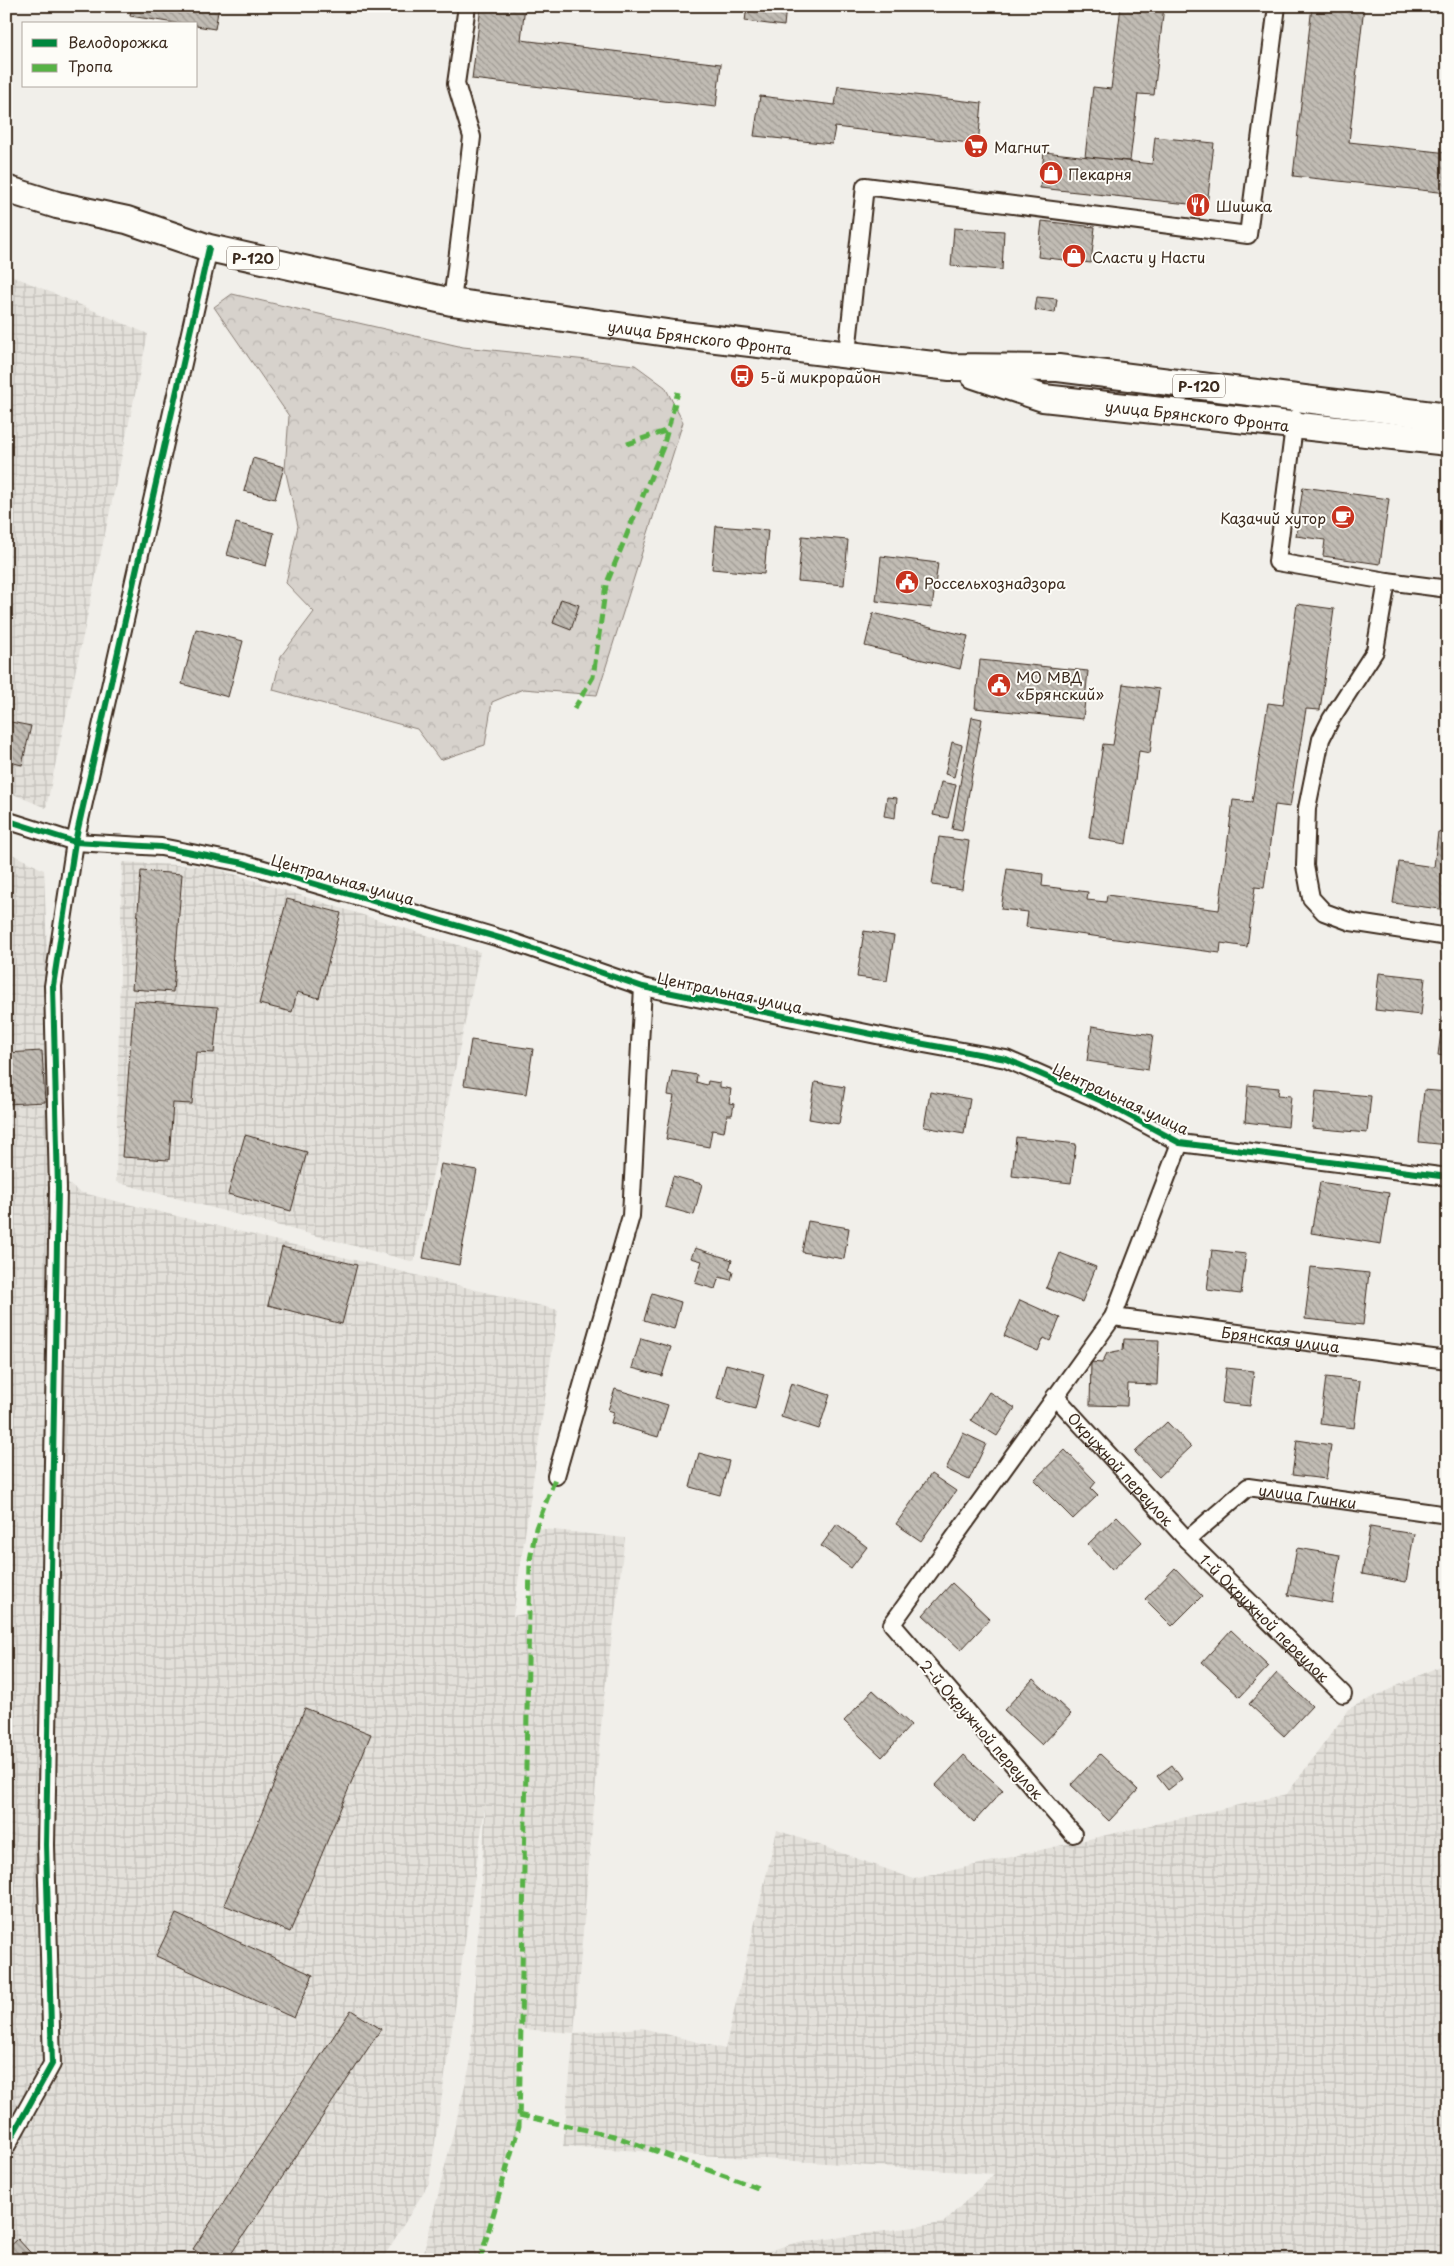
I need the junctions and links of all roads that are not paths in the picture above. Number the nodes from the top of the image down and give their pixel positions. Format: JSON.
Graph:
{"nodes":[{"id":1,"x":467,"y":6,"type":"edge"},
{"id":2,"x":1277,"y":6,"type":"edge"},
{"id":3,"x":6,"y":189,"type":"edge"},
{"id":4,"x":209,"y":248,"type":"junction"},
{"id":5,"x":452,"y":302,"type":"junction"},
{"id":6,"x":847,"y":353,"type":"junction"},
{"id":7,"x":950,"y":367,"type":"junction"},
{"id":8,"x":1297,"y":398,"type":"junction"},
{"id":9,"x":1448,"y":417,"type":"edge"},
{"id":10,"x":1294,"y":425,"type":"junction"},
{"id":11,"x":1448,"y":442,"type":"edge"},
{"id":12,"x":1386,"y":581,"type":"junction"},
{"id":13,"x":1448,"y":589,"type":"edge"},
{"id":14,"x":6,"y":820,"type":"edge"},
{"id":15,"x":75,"y":842,"type":"junction"},
{"id":16,"x":1448,"y":937,"type":"edge"},
{"id":17,"x":643,"y":987,"type":"junction"},
{"id":18,"x":1180,"y":1143,"type":"junction"},
{"id":19,"x":1448,"y":1177,"type":"edge"},
{"id":20,"x":1113,"y":1318,"type":"junction"},
{"id":21,"x":1448,"y":1360,"type":"edge"},
{"id":22,"x":1055,"y":1396,"type":"junction"},
{"id":23,"x":556,"y":1476,"type":"dead end"},
{"id":24,"x":1448,"y":1515,"type":"edge"},
{"id":25,"x":1187,"y":1540,"type":"junction"},
{"id":26,"x":1343,"y":1694,"type":"dead end"},
{"id":27,"x":1073,"y":1834,"type":"dead end"},
{"id":28,"x":6,"y":2147,"type":"edge"}],
"edges":[{"from":1,"to":5,"type":"street"},
{"from":2,"to":6,"type":"street"},
{"from":3,"to":4,"type":"main road","name":"улица Брянского Фронта","number":"Р-120"},
{"from":4,"to":5,"type":"main road","name":"улица Брянского Фронта","number":"Р-120"},
{"from":4,"to":15,"type":"street"},
{"from":5,"to":6,"type":"main road","name":"улица Брянского Фронта","number":"Р-120"},
{"from":6,"to":7,"type":"main road","name":"улица Брянского Фронта","number":"Р-120"},
{"from":7,"to":8,"type":"main road","name":"улица Брянского Фронта","number":"Р-120"},
{"from":7,"to":10,"type":"main road","name":"улица Брянского Фронта"},
{"from":8,"to":9,"type":"main road","name":"улица Брянского Фронта","number":"Р-120"},
{"from":8,"to":10,"type":"street"},
{"from":10,"to":11,"type":"main road","name":"улица Брянского Фронта"},
{"from":10,"to":12,"type":"street"},
{"from":12,"to":13,"type":"street"},
{"from":12,"to":16,"type":"street"},
{"from":14,"to":15,"type":"street","name":"Центральная улица"},
{"from":15,"to":17,"type":"street","name":"Центральная улица"},
{"from":15,"to":28,"type":"street"},
{"from":17,"to":18,"type":"street","name":"Центральная улица"},
{"from":17,"to":23,"type":"street"},
{"from":18,"to":19,"type":"street","name":"Центральная улица"},
{"from":18,"to":20,"type":"street"},
{"from":20,"to":21,"type":"street","name":"Брянская улица"},
{"from":20,"to":22,"type":"street"},
{"from":22,"to":25,"type":"street","name":"Окружной переулок"},
{"from":22,"to":27,"type":"street","name":"2-й Окружной переулок"},
{"from":24,"to":25,"type":"street","name":"улица Глинки"},
{"from":25,"to":26,"type":"street","name":"1-й Окружной переулок"}]}
